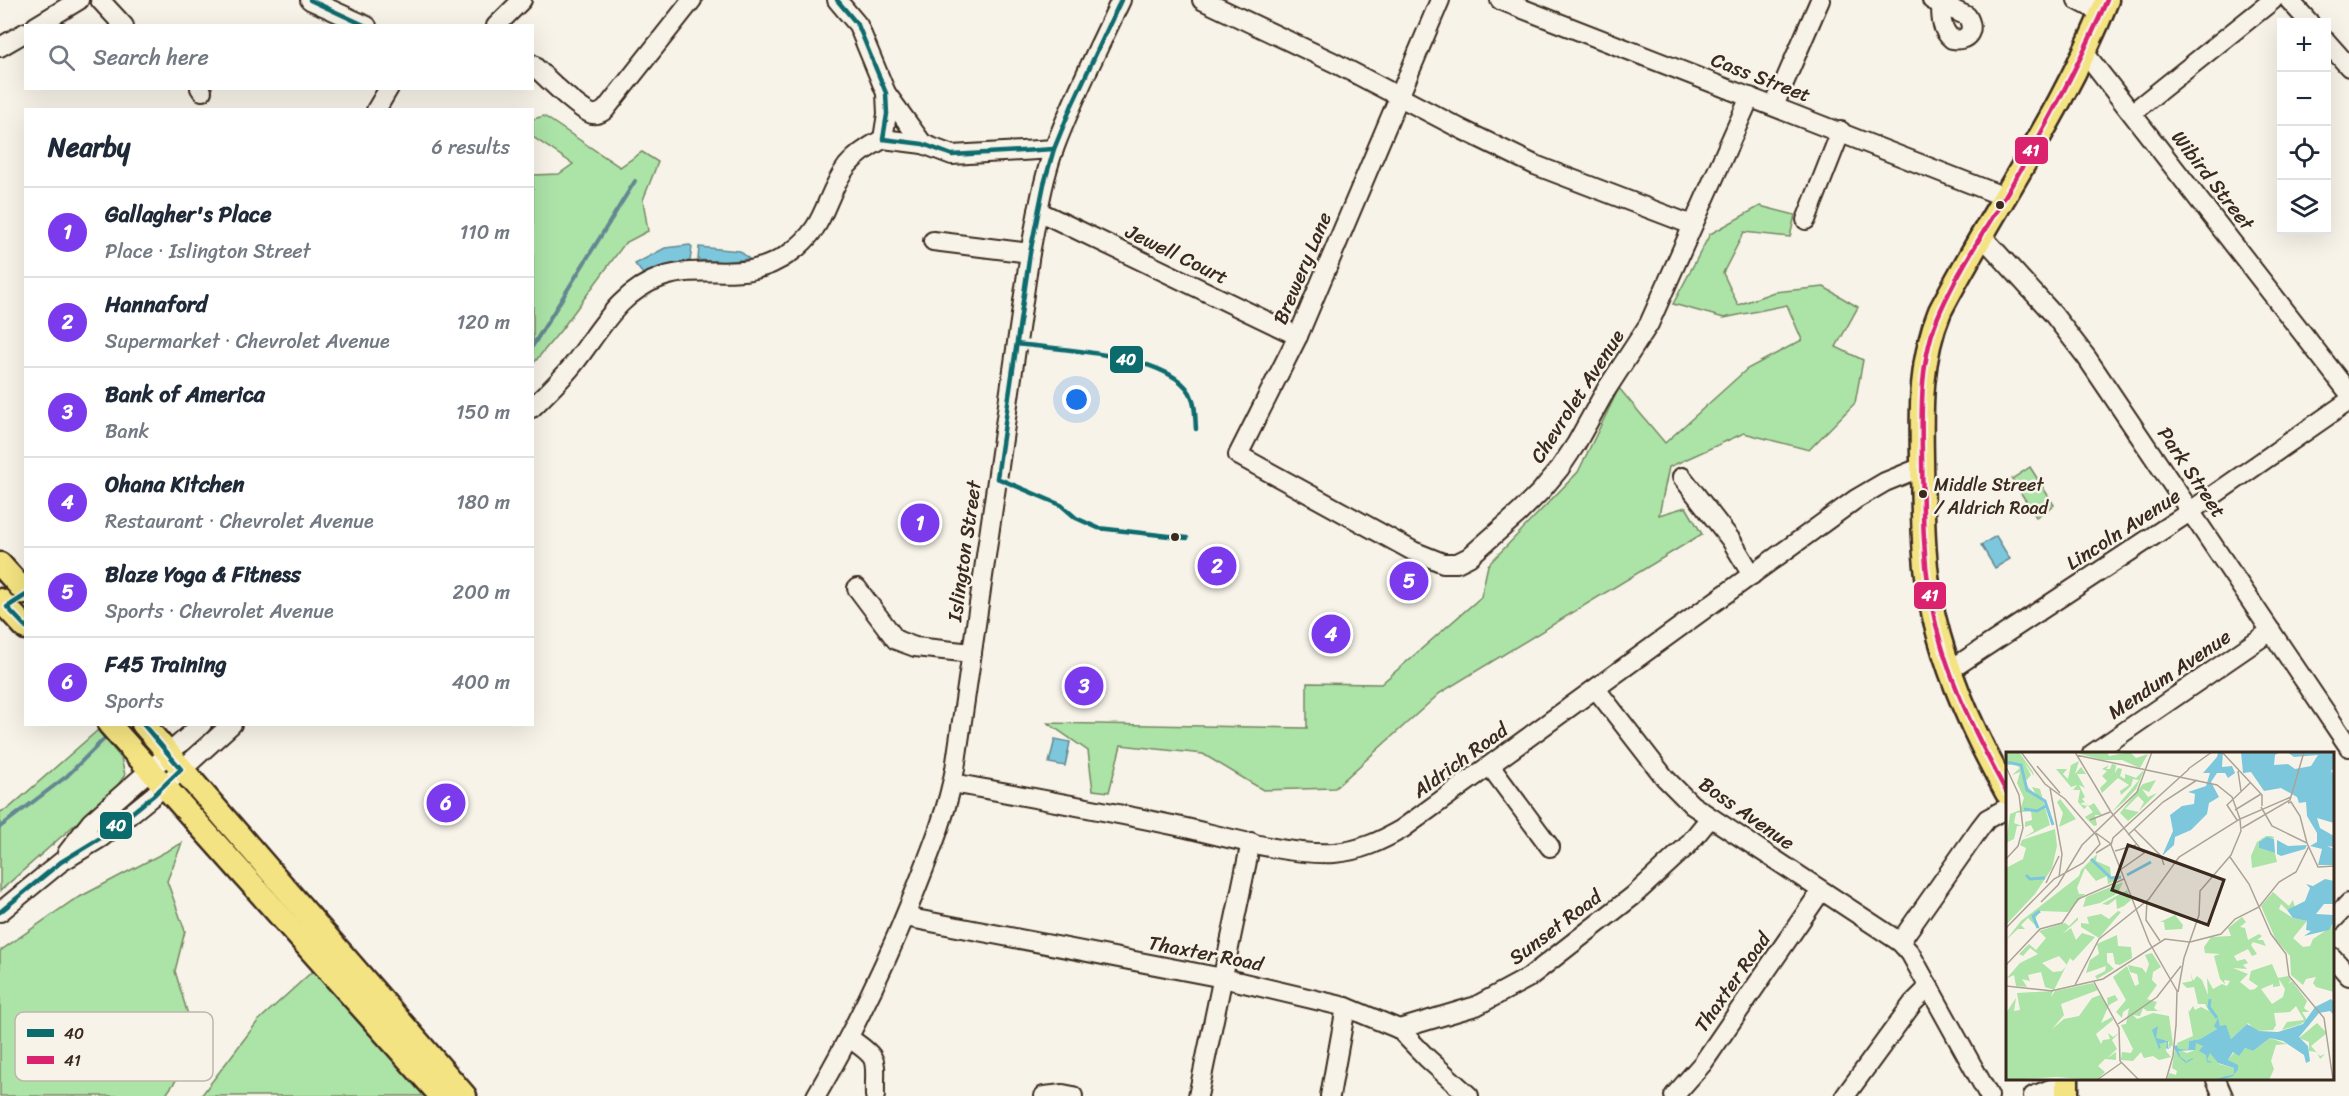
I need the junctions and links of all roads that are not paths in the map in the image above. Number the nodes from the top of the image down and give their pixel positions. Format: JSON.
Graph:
{"nodes":[{"id":1,"x":79,"y":0,"type":"edge"},
{"id":2,"x":100,"y":0,"type":"edge"},
{"id":3,"x":310,"y":0,"type":"edge"},
{"id":4,"x":522,"y":0,"type":"edge"},
{"id":5,"x":692,"y":0,"type":"edge"},
{"id":6,"x":837,"y":0,"type":"edge"},
{"id":7,"x":1120,"y":0,"type":"edge"},
{"id":8,"x":1202,"y":0,"type":"edge"},
{"id":9,"x":1440,"y":0,"type":"edge"},
{"id":10,"x":1500,"y":0,"type":"edge"},
{"id":11,"x":1820,"y":0,"type":"edge"},
{"id":12,"x":2077,"y":0,"type":"edge"},
{"id":13,"x":2273,"y":0,"type":"edge"},
{"id":14,"x":2289,"y":0,"type":"edge"},
{"id":15,"x":2105,"y":6,"type":"edge"},
{"id":16,"x":2305,"y":18,"type":"edge"},
{"id":17,"x":39,"y":24,"type":"edge"},
{"id":18,"x":122,"y":24,"type":"edge"},
{"id":19,"x":363,"y":24,"type":"edge"},
{"id":20,"x":498,"y":24,"type":"edge"},
{"id":21,"x":24,"y":33,"type":"edge"},
{"id":22,"x":0,"y":47,"type":"edge"},
{"id":23,"x":2331,"y":47,"type":"edge"},
{"id":24,"x":2084,"y":52,"type":"junction"},
{"id":25,"x":534,"y":66,"type":"edge"},
{"id":26,"x":2349,"y":67,"type":"edge"},
{"id":27,"x":388,"y":90,"type":"edge"},
{"id":28,"x":886,"y":93,"type":"junction"},
{"id":29,"x":1399,"y":95,"type":"junction"},
{"id":30,"x":1750,"y":97,"type":"junction"},
{"id":31,"x":1774,"y":106,"type":"junction"},
{"id":32,"x":377,"y":108,"type":"edge"},
{"id":33,"x":2133,"y":112,"type":"junction"},
{"id":34,"x":1841,"y":131,"type":"junction"},
{"id":35,"x":883,"y":139,"type":"junction"},
{"id":36,"x":923,"y":144,"type":"junction"},
{"id":37,"x":1054,"y":149,"type":"junction"},
{"id":38,"x":2006,"y":196,"type":"junction"},
{"id":39,"x":1038,"y":211,"type":"junction"},
{"id":40,"x":1806,"y":220,"type":"dead end"},
{"id":41,"x":1692,"y":225,"type":"junction"},
{"id":42,"x":1982,"y":236,"type":"junction"},
{"id":43,"x":933,"y":241,"type":"dead end"},
{"id":44,"x":1030,"y":253,"type":"junction"},
{"id":45,"x":1298,"y":336,"type":"junction"},
{"id":46,"x":2349,"y":393,"type":"edge"},
{"id":47,"x":2349,"y":401,"type":"edge"},
{"id":48,"x":534,"y":406,"type":"edge"},
{"id":49,"x":1238,"y":455,"type":"joint"},
{"id":50,"x":1922,"y":467,"type":"junction"},
{"id":51,"x":1682,"y":477,"type":"dead end"},
{"id":52,"x":2192,"y":511,"type":"junction"},
{"id":53,"x":0,"y":564,"type":"edge"},
{"id":54,"x":1752,"y":574,"type":"junction"},
{"id":55,"x":857,"y":588,"type":"dead end"},
{"id":56,"x":11,"y":601,"type":"edge"},
{"id":57,"x":24,"y":624,"type":"edge"},
{"id":58,"x":2271,"y":631,"type":"junction"},
{"id":59,"x":972,"y":654,"type":"junction"},
{"id":60,"x":1950,"y":670,"type":"junction"},
{"id":61,"x":1596,"y":689,"type":"junction"},
{"id":62,"x":111,"y":726,"type":"edge"},
{"id":63,"x":145,"y":726,"type":"edge"},
{"id":64,"x":201,"y":726,"type":"edge"},
{"id":65,"x":229,"y":726,"type":"edge"},
{"id":66,"x":2349,"y":747,"type":"edge"},
{"id":67,"x":2095,"y":752,"type":"edge"},
{"id":68,"x":174,"y":762,"type":"junction"},
{"id":69,"x":1490,"y":766,"type":"junction"},
{"id":70,"x":156,"y":779,"type":"junction"},
{"id":71,"x":953,"y":783,"type":"junction"},
{"id":72,"x":2006,"y":791,"type":"edge"},
{"id":73,"x":2006,"y":809,"type":"edge"},
{"id":74,"x":1710,"y":818,"type":"junction"},
{"id":75,"x":1251,"y":842,"type":"junction"},
{"id":76,"x":1550,"y":847,"type":"dead end"},
{"id":77,"x":1821,"y":891,"type":"junction"},
{"id":78,"x":2349,"y":903,"type":"edge"},
{"id":79,"x":0,"y":912,"type":"edge"},
{"id":80,"x":905,"y":917,"type":"junction"},
{"id":81,"x":2334,"y":919,"type":"edge"},
{"id":82,"x":1900,"y":942,"type":"junction"},
{"id":83,"x":2334,"y":959,"type":"edge"},
{"id":84,"x":2349,"y":976,"type":"edge"},
{"id":85,"x":1223,"y":978,"type":"junction"},
{"id":86,"x":1929,"y":987,"type":"junction"},
{"id":87,"x":1346,"y":1006,"type":"junction"},
{"id":88,"x":1399,"y":1029,"type":"junction"},
{"id":89,"x":849,"y":1038,"type":"junction"},
{"id":90,"x":2216,"y":1081,"type":"edge"},
{"id":91,"x":2067,"y":1087,"type":"edge"},
{"id":92,"x":441,"y":1096,"type":"edge"},
{"id":93,"x":465,"y":1096,"type":"edge"},
{"id":94,"x":816,"y":1096,"type":"edge"},
{"id":95,"x":875,"y":1096,"type":"edge"},
{"id":96,"x":1044,"y":1096,"type":"edge"},
{"id":97,"x":1073,"y":1096,"type":"edge"},
{"id":98,"x":1198,"y":1096,"type":"edge"},
{"id":99,"x":1330,"y":1096,"type":"edge"},
{"id":100,"x":1469,"y":1096,"type":"edge"},
{"id":101,"x":1674,"y":1096,"type":"edge"},
{"id":102,"x":1845,"y":1096,"type":"edge"},
{"id":103,"x":1989,"y":1096,"type":"edge"},
{"id":104,"x":2033,"y":1096,"type":"edge"},
{"id":105,"x":2223,"y":1096,"type":"edge"}],
"edges":[{"from":1,"to":17,"type":"street"},
{"from":2,"to":18,"type":"street"},
{"from":3,"to":19,"type":"street"},
{"from":4,"to":20,"type":"street"},
{"from":5,"to":25,"type":"street"},
{"from":6,"to":28,"type":"street"},
{"from":7,"to":37,"type":"street","name":"Islington Street"},
{"from":8,"to":29,"type":"street"},
{"from":9,"to":29,"type":"street","name":"Brewery Lane"},
{"from":10,"to":30,"type":"street","name":"Cass Street"},
{"from":11,"to":31,"type":"street"},
{"from":12,"to":15,"type":"street"},
{"from":13,"to":33,"type":"street"},
{"from":14,"to":16,"type":"street"},
{"from":15,"to":24,"type":"main road"},
{"from":21,"to":22,"type":"street"},
{"from":23,"to":26,"type":"street"},
{"from":24,"to":33,"type":"street","name":"Wibird Street"},
{"from":24,"to":38,"type":"main road"},
{"from":27,"to":32,"type":"street"},
{"from":28,"to":35,"type":"street"},
{"from":28,"to":36,"type":"street"},
{"from":29,"to":41,"type":"street"},
{"from":29,"to":45,"type":"street","name":"Brewery Lane"},
{"from":30,"to":31,"type":"street","name":"Cass Street"},
{"from":30,"to":41,"type":"street","name":"Chevrolet Avenue"},
{"from":31,"to":34,"type":"street","name":"Cass Street"},
{"from":33,"to":46,"type":"street","name":"Wibird Street"},
{"from":34,"to":38,"type":"street","name":"Cass Street"},
{"from":34,"to":40,"type":"street"},
{"from":35,"to":36,"type":"street"},
{"from":35,"to":48,"type":"street"},
{"from":36,"to":37,"type":"street"},
{"from":37,"to":39,"type":"street","name":"Islington Street"},
{"from":38,"to":42,"type":"main road"},
{"from":39,"to":44,"type":"street","name":"Islington Street"},
{"from":39,"to":45,"type":"street","name":"Jewell Court"},
{"from":41,"to":49,"type":"street","name":"Chevrolet Avenue"},
{"from":42,"to":50,"type":"main road"},
{"from":42,"to":52,"type":"street","name":"Park Street"},
{"from":43,"to":44,"type":"street"},
{"from":44,"to":59,"type":"street","name":"Islington Street"},
{"from":45,"to":49,"type":"street","name":"Brewery Lane"},
{"from":47,"to":52,"type":"street","name":"Lincoln Avenue"},
{"from":50,"to":54,"type":"street","name":"Aldrich Road"},
{"from":50,"to":60,"type":"main road"},
{"from":51,"to":54,"type":"street"},
{"from":52,"to":58,"type":"street","name":"Park Street"},
{"from":52,"to":60,"type":"street","name":"Lincoln Avenue"},
{"from":53,"to":56,"type":"main road"},
{"from":54,"to":61,"type":"street","name":"Aldrich Road"},
{"from":55,"to":59,"type":"street"},
{"from":56,"to":57,"type":"main road"},
{"from":58,"to":66,"type":"street","name":"Park Street"},
{"from":58,"to":67,"type":"street","name":"Mendum Avenue"},
{"from":59,"to":71,"type":"street","name":"Islington Street"},
{"from":60,"to":72,"type":"main road"},
{"from":61,"to":69,"type":"street","name":"Aldrich Road"},
{"from":61,"to":74,"type":"street","name":"Boss Avenue"},
{"from":62,"to":70,"type":"main road"},
{"from":63,"to":68,"type":"main road"},
{"from":64,"to":68,"type":"street"},
{"from":65,"to":68,"type":"street"},
{"from":68,"to":70,"type":"street"},
{"from":68,"to":93,"type":"main road"},
{"from":69,"to":75,"type":"street","name":"Aldrich Road"},
{"from":69,"to":76,"type":"street"},
{"from":70,"to":79,"type":"street"},
{"from":70,"to":92,"type":"main road"},
{"from":71,"to":75,"type":"street","name":"Aldrich Road"},
{"from":71,"to":80,"type":"street","name":"Islington Street"},
{"from":73,"to":82,"type":"street"},
{"from":74,"to":77,"type":"street","name":"Boss Avenue"},
{"from":74,"to":88,"type":"street","name":"Sunset Road"},
{"from":75,"to":85,"type":"street"},
{"from":77,"to":82,"type":"street","name":"Boss Avenue"},
{"from":77,"to":101,"type":"street","name":"Thaxter Road"},
{"from":78,"to":81,"type":"street"},
{"from":80,"to":85,"type":"street","name":"Thaxter Road"},
{"from":80,"to":89,"type":"street","name":"Islington Street"},
{"from":82,"to":86,"type":"street"},
{"from":83,"to":84,"type":"street"},
{"from":85,"to":87,"type":"street","name":"Thaxter Road"},
{"from":85,"to":98,"type":"street"},
{"from":86,"to":102,"type":"street"},
{"from":86,"to":103,"type":"street"},
{"from":87,"to":88,"type":"street","name":"Thaxter Road"},
{"from":87,"to":99,"type":"street"},
{"from":88,"to":100,"type":"street","name":"Thaxter Road"},
{"from":89,"to":94,"type":"street","name":"Islington Street"},
{"from":89,"to":95,"type":"street"},
{"from":90,"to":105,"type":"street"},
{"from":91,"to":104,"type":"street"},
{"from":96,"to":97,"type":"street"}]}
